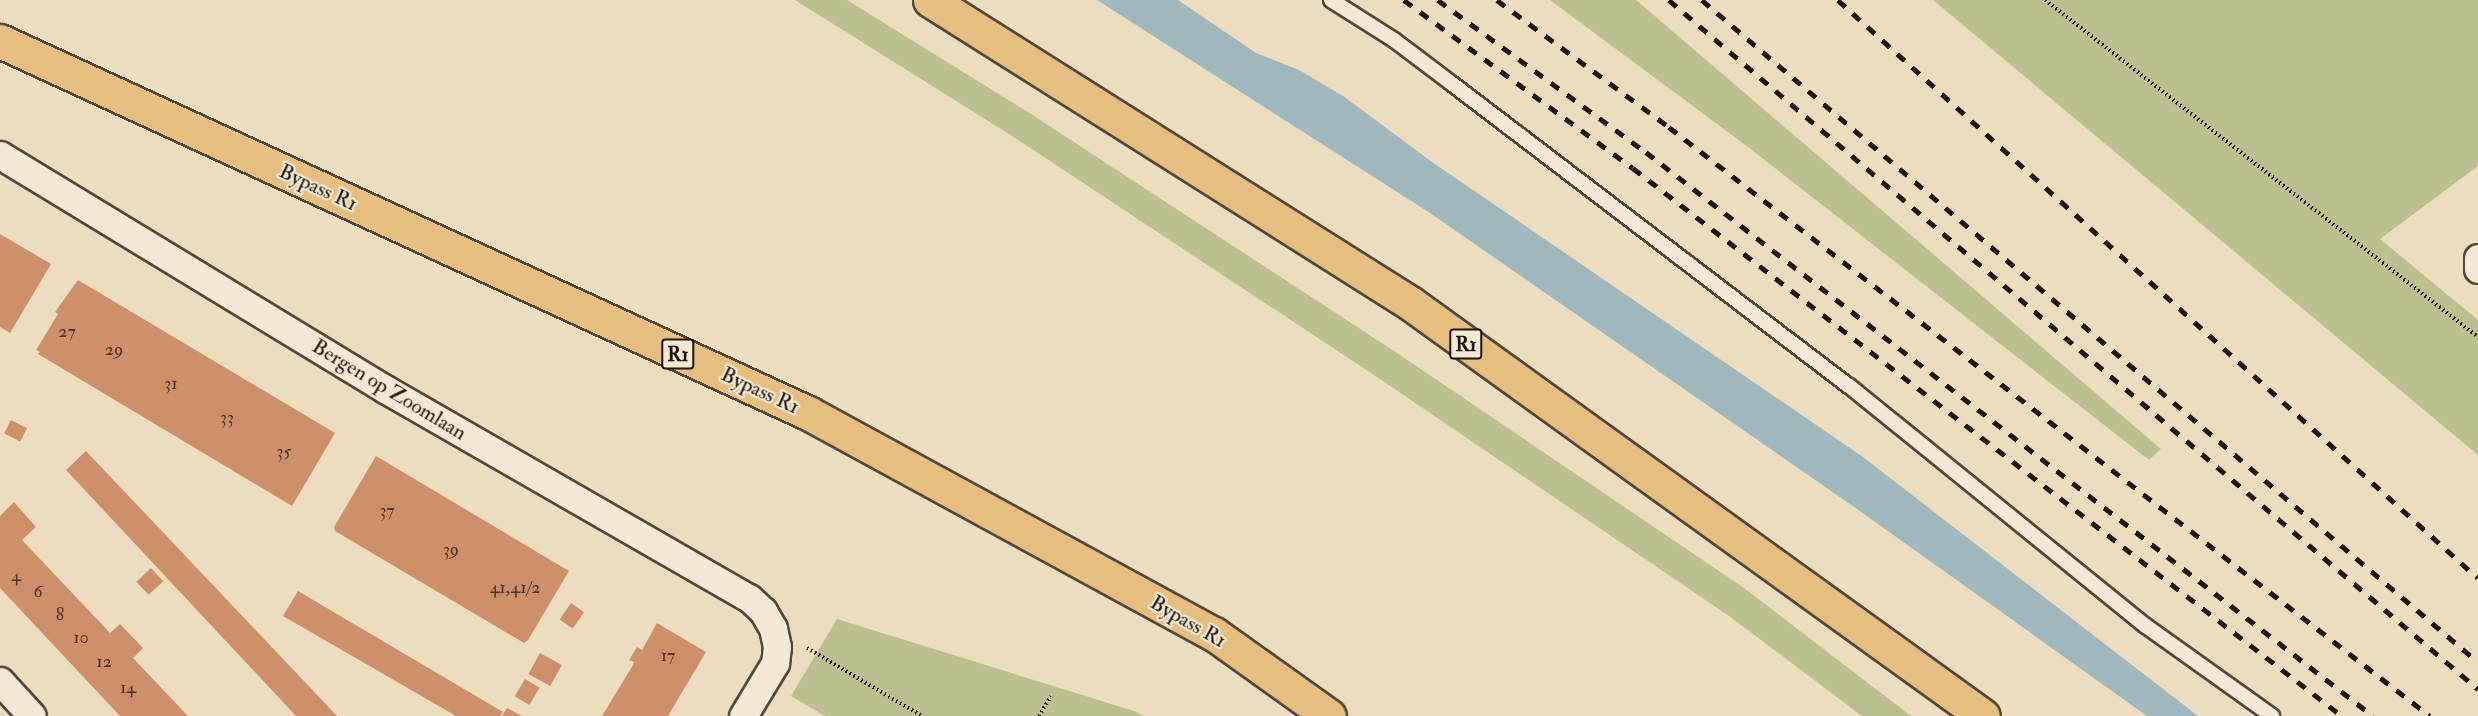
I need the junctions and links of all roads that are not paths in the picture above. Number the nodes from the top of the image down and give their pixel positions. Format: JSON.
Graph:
{"nodes":[{"id":1,"x":930,"y":0,"type":"edge"},
{"id":2,"x":1331,"y":0,"type":"edge"},
{"id":3,"x":0,"y":41,"type":"edge"},
{"id":4,"x":0,"y":155,"type":"edge"},
{"id":5,"x":2478,"y":258,"type":"edge"},
{"id":6,"x":2478,"y":269,"type":"edge"},
{"id":7,"x":0,"y":681,"type":"edge"},
{"id":8,"x":33,"y":716,"type":"edge"},
{"id":9,"x":743,"y":716,"type":"edge"},
{"id":10,"x":1329,"y":716,"type":"edge"},
{"id":11,"x":1983,"y":716,"type":"edge"},
{"id":12,"x":2272,"y":716,"type":"edge"}],
"edges":[{"from":1,"to":11,"type":"highway","number":"R1"},
{"from":2,"to":12,"type":"lane"},
{"from":3,"to":10,"type":"highway","name":"Bypass R1","number":"R1"},
{"from":4,"to":9,"type":"street","name":"Bergen op Zoomlaan"},
{"from":5,"to":6,"type":"street"},
{"from":7,"to":8,"type":"street"}]}
